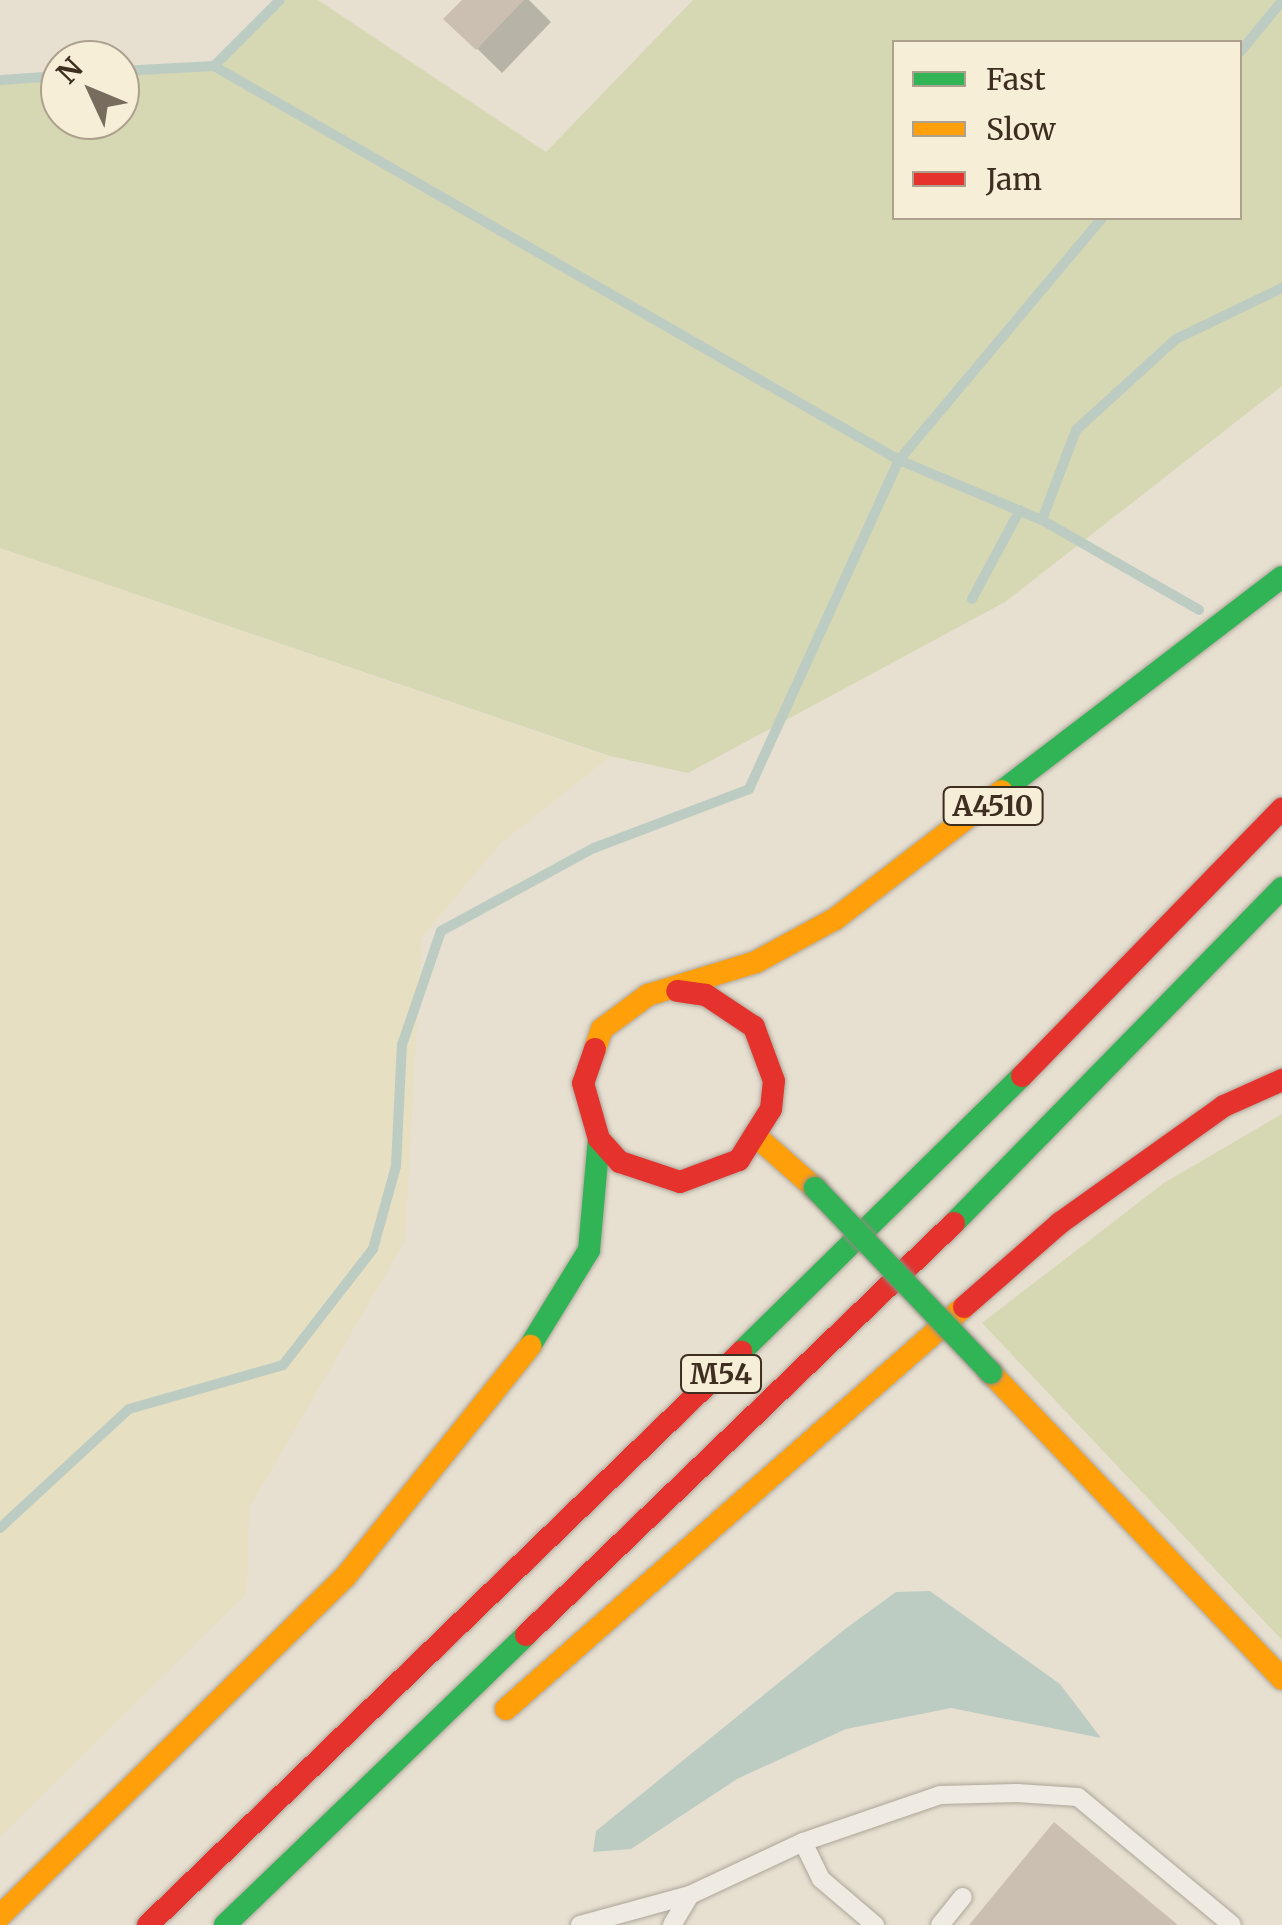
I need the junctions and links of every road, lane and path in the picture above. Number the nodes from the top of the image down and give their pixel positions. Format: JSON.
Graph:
{"nodes":[{"id":1,"x":1282,"y":577,"type":"edge"},
{"id":2,"x":1282,"y":810,"type":"edge"},
{"id":3,"x":1282,"y":888,"type":"edge"},
{"id":4,"x":677,"y":991,"type":"junction"},
{"id":5,"x":1282,"y":1080,"type":"edge"},
{"id":6,"x":758,"y":1138,"type":"junction"},
{"id":7,"x":599,"y":1139,"type":"junction"},
{"id":8,"x":1282,"y":1679,"type":"edge"},
{"id":9,"x":490,"y":1723,"type":"dead end"},
{"id":10,"x":398,"y":1796,"type":"dead end"},
{"id":11,"x":804,"y":1842,"type":"junction"},
{"id":12,"x":690,"y":1895,"type":"junction"},
{"id":13,"x":963,"y":1897,"type":"dead end"},
{"id":14,"x":0,"y":1916,"type":"edge"},
{"id":15,"x":148,"y":1925,"type":"edge"},
{"id":16,"x":228,"y":1925,"type":"edge"},
{"id":17,"x":580,"y":1925,"type":"edge"},
{"id":18,"x":672,"y":1925,"type":"edge"},
{"id":19,"x":875,"y":1925,"type":"edge"},
{"id":20,"x":940,"y":1925,"type":"edge"},
{"id":21,"x":1232,"y":1925,"type":"edge"}],
"edges":[{"from":1,"to":4,"type":"main road","number":"A4510"},
{"from":2,"to":15,"type":"main road","number":"M54"},
{"from":3,"to":16,"type":"main road","number":"M54"},
{"from":4,"to":6,"type":"main road"},
{"from":4,"to":7,"type":"main road","number":"A4510"},
{"from":5,"to":9,"type":"main road"},
{"from":6,"to":7,"type":"main road"},
{"from":6,"to":8,"type":"main road","bridge":true},
{"from":7,"to":14,"type":"main road"},
{"from":10,"to":16,"type":"main road"},
{"from":11,"to":12,"type":"lane"},
{"from":11,"to":19,"type":"lane"},
{"from":11,"to":21,"type":"lane"},
{"from":12,"to":17,"type":"lane"},
{"from":12,"to":18,"type":"lane"},
{"from":13,"to":20,"type":"lane"}]}
